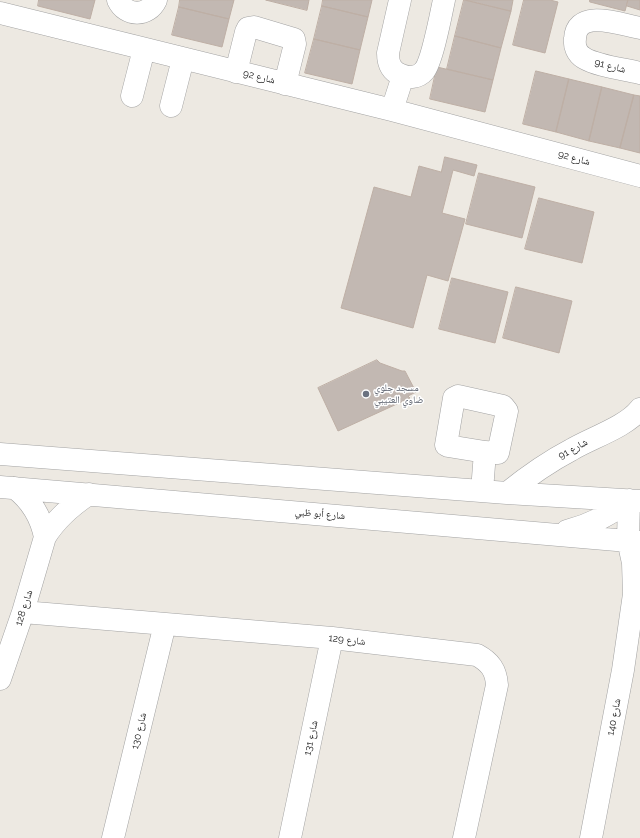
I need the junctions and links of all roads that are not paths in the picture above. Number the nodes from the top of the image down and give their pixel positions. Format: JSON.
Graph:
{"nodes":[{"id":1,"x":156,"y":0,"type":"edge"},
{"id":2,"x":400,"y":0,"type":"edge"},
{"id":3,"x":444,"y":0,"type":"edge"},
{"id":4,"x":125,"y":6,"type":"edge"},
{"id":5,"x":0,"y":13,"type":"edge"},
{"id":6,"x":640,"y":28,"type":"edge"},
{"id":7,"x":135,"y":47,"type":"junction"},
{"id":8,"x":183,"y":59,"type":"junction"},
{"id":9,"x":236,"y":72,"type":"junction"},
{"id":10,"x":640,"y":73,"type":"edge"},
{"id":11,"x":403,"y":76,"type":"junction"},
{"id":12,"x":285,"y":84,"type":"junction"},
{"id":13,"x":132,"y":96,"type":"dead end"},
{"id":14,"x":171,"y":106,"type":"dead end"},
{"id":15,"x":392,"y":110,"type":"junction"},
{"id":16,"x":640,"y":176,"type":"edge"},
{"id":17,"x":640,"y":409,"type":"edge"},
{"id":18,"x":485,"y":452,"type":"dead end"},
{"id":19,"x":0,"y":454,"type":"edge"},
{"id":20,"x":8,"y":488,"type":"edge"},
{"id":21,"x":482,"y":491,"type":"junction"},
{"id":22,"x":507,"y":493,"type":"junction"},
{"id":23,"x":89,"y":494,"type":"junction"},
{"id":24,"x":635,"y":501,"type":"edge"},
{"id":25,"x":552,"y":534,"type":"junction"},
{"id":26,"x":636,"y":536,"type":"edge"},
{"id":27,"x":45,"y":537,"type":"junction"},
{"id":28,"x":637,"y":587,"type":"edge"},
{"id":29,"x":23,"y":612,"type":"junction"},
{"id":30,"x":164,"y":624,"type":"junction"},
{"id":31,"x":332,"y":638,"type":"junction"},
{"id":32,"x":1,"y":670,"type":"edge"},
{"id":33,"x":631,"y":671,"type":"edge"},
{"id":34,"x":113,"y":838,"type":"edge"},
{"id":35,"x":290,"y":838,"type":"edge"},
{"id":36,"x":464,"y":838,"type":"edge"},
{"id":37,"x":591,"y":838,"type":"edge"}],
"edges":[{"from":1,"to":4,"type":"street"},
{"from":2,"to":11,"type":"street"},
{"from":3,"to":11,"type":"street"},
{"from":4,"to":7,"type":"street"},
{"from":5,"to":7,"type":"street","name":"شارع 92"},
{"from":6,"to":10,"type":"street","name":"شارع 91"},
{"from":7,"to":8,"type":"street","name":"شارع 92"},
{"from":7,"to":13,"type":"street"},
{"from":8,"to":9,"type":"street","name":"شارع 92"},
{"from":8,"to":14,"type":"street"},
{"from":9,"to":12,"type":"street","name":"شارع 92"},
{"from":9,"to":12,"type":"street"},
{"from":11,"to":15,"type":"street"},
{"from":12,"to":15,"type":"street","name":"شارع 92"},
{"from":15,"to":16,"type":"street","name":"شارع 92"},
{"from":17,"to":22,"type":"street","name":"شارع 91"},
{"from":18,"to":21,"type":"street"},
{"from":19,"to":21,"type":"street"},
{"from":20,"to":23,"type":"street","name":"شارع أبو ظبي"},
{"from":20,"to":27,"type":"street"},
{"from":21,"to":22,"type":"street"},
{"from":22,"to":24,"type":"street"},
{"from":23,"to":25,"type":"street","name":"شارع أبو ظبي"},
{"from":23,"to":27,"type":"street","name":"شارع 128"},
{"from":24,"to":25,"type":"street"},
{"from":24,"to":26,"type":"street","name":"شارع 140"},
{"from":25,"to":26,"type":"street","name":"شارع أبو ظبي"},
{"from":26,"to":28,"type":"street","name":"شارع 140"},
{"from":27,"to":29,"type":"street","name":"شارع 128"},
{"from":28,"to":33,"type":"street","name":"شارع 140"},
{"from":29,"to":30,"type":"street","name":"شارع 129"},
{"from":29,"to":32,"type":"street","name":"شارع 128"},
{"from":30,"to":31,"type":"street","name":"شارع 129"},
{"from":30,"to":34,"type":"street","name":"شارع 130"},
{"from":31,"to":35,"type":"street","name":"شارع 131"},
{"from":31,"to":36,"type":"street","name":"شارع 129"},
{"from":33,"to":37,"type":"street","name":"شارع 140"}]}
